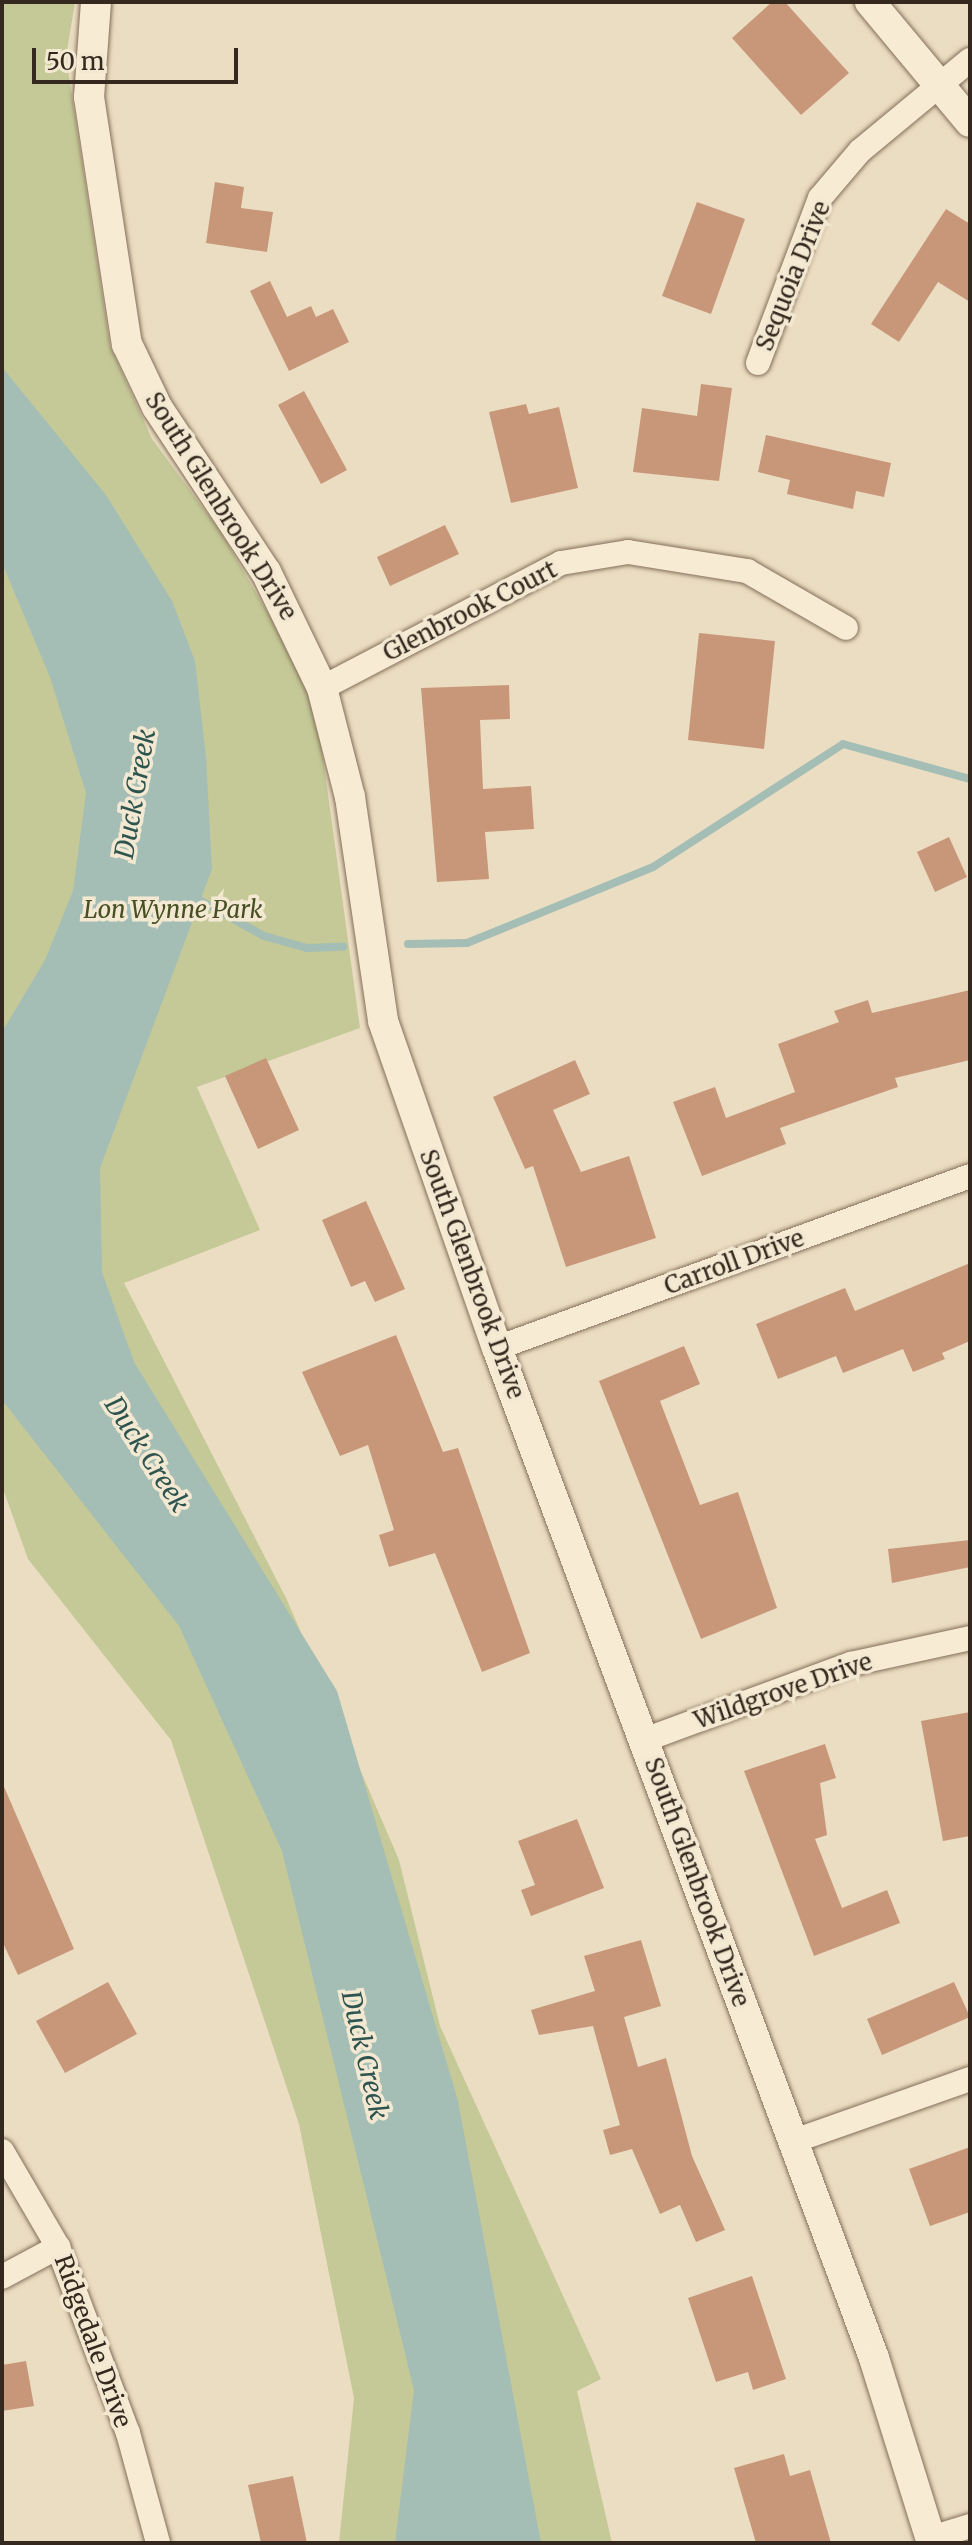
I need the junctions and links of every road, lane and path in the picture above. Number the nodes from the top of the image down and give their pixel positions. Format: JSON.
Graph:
{"nodes":[{"id":1,"x":96,"y":2,"type":"edge"},
{"id":2,"x":870,"y":2,"type":"edge"},
{"id":3,"x":970,"y":60,"type":"edge"},
{"id":4,"x":937,"y":87,"type":"junction"},
{"id":5,"x":970,"y":122,"type":"edge"},
{"id":6,"x":758,"y":363,"type":"dead end"},
{"id":7,"x":846,"y":628,"type":"dead end"},
{"id":8,"x":322,"y":688,"type":"junction"},
{"id":9,"x":970,"y":1176,"type":"edge"},
{"id":10,"x":497,"y":1348,"type":"junction"},
{"id":11,"x":970,"y":1638,"type":"edge"},
{"id":12,"x":644,"y":1740,"type":"junction"},
{"id":13,"x":970,"y":2079,"type":"edge"},
{"id":14,"x":794,"y":2141,"type":"junction"},
{"id":15,"x":2,"y":2151,"type":"edge"},
{"id":16,"x":58,"y":2247,"type":"junction"},
{"id":17,"x":2,"y":2277,"type":"edge"},
{"id":18,"x":970,"y":2526,"type":"edge"},
{"id":19,"x":932,"y":2541,"type":"edge"},
{"id":20,"x":158,"y":2543,"type":"edge"}],
"edges":[{"from":1,"to":8,"type":"street","name":"South Glenbrook Drive"},
{"from":2,"to":4,"type":"street"},
{"from":3,"to":4,"type":"street","name":"Sequoia Drive"},
{"from":4,"to":5,"type":"street"},
{"from":4,"to":6,"type":"street","name":"Sequoia Drive"},
{"from":7,"to":8,"type":"street","name":"Glenbrook Court"},
{"from":8,"to":10,"type":"street","name":"South Glenbrook Drive"},
{"from":9,"to":10,"type":"street","name":"Carroll Drive"},
{"from":10,"to":12,"type":"street","name":"South Glenbrook Drive"},
{"from":11,"to":12,"type":"street","name":"Wildgrove Drive"},
{"from":12,"to":14,"type":"street","name":"South Glenbrook Drive"},
{"from":13,"to":14,"type":"street"},
{"from":14,"to":19,"type":"street","name":"South Glenbrook Drive"},
{"from":15,"to":16,"type":"street","name":"Ridgedale Drive"},
{"from":16,"to":17,"type":"street"},
{"from":16,"to":20,"type":"street","name":"Ridgedale Drive"},
{"from":18,"to":19,"type":"street"}]}
